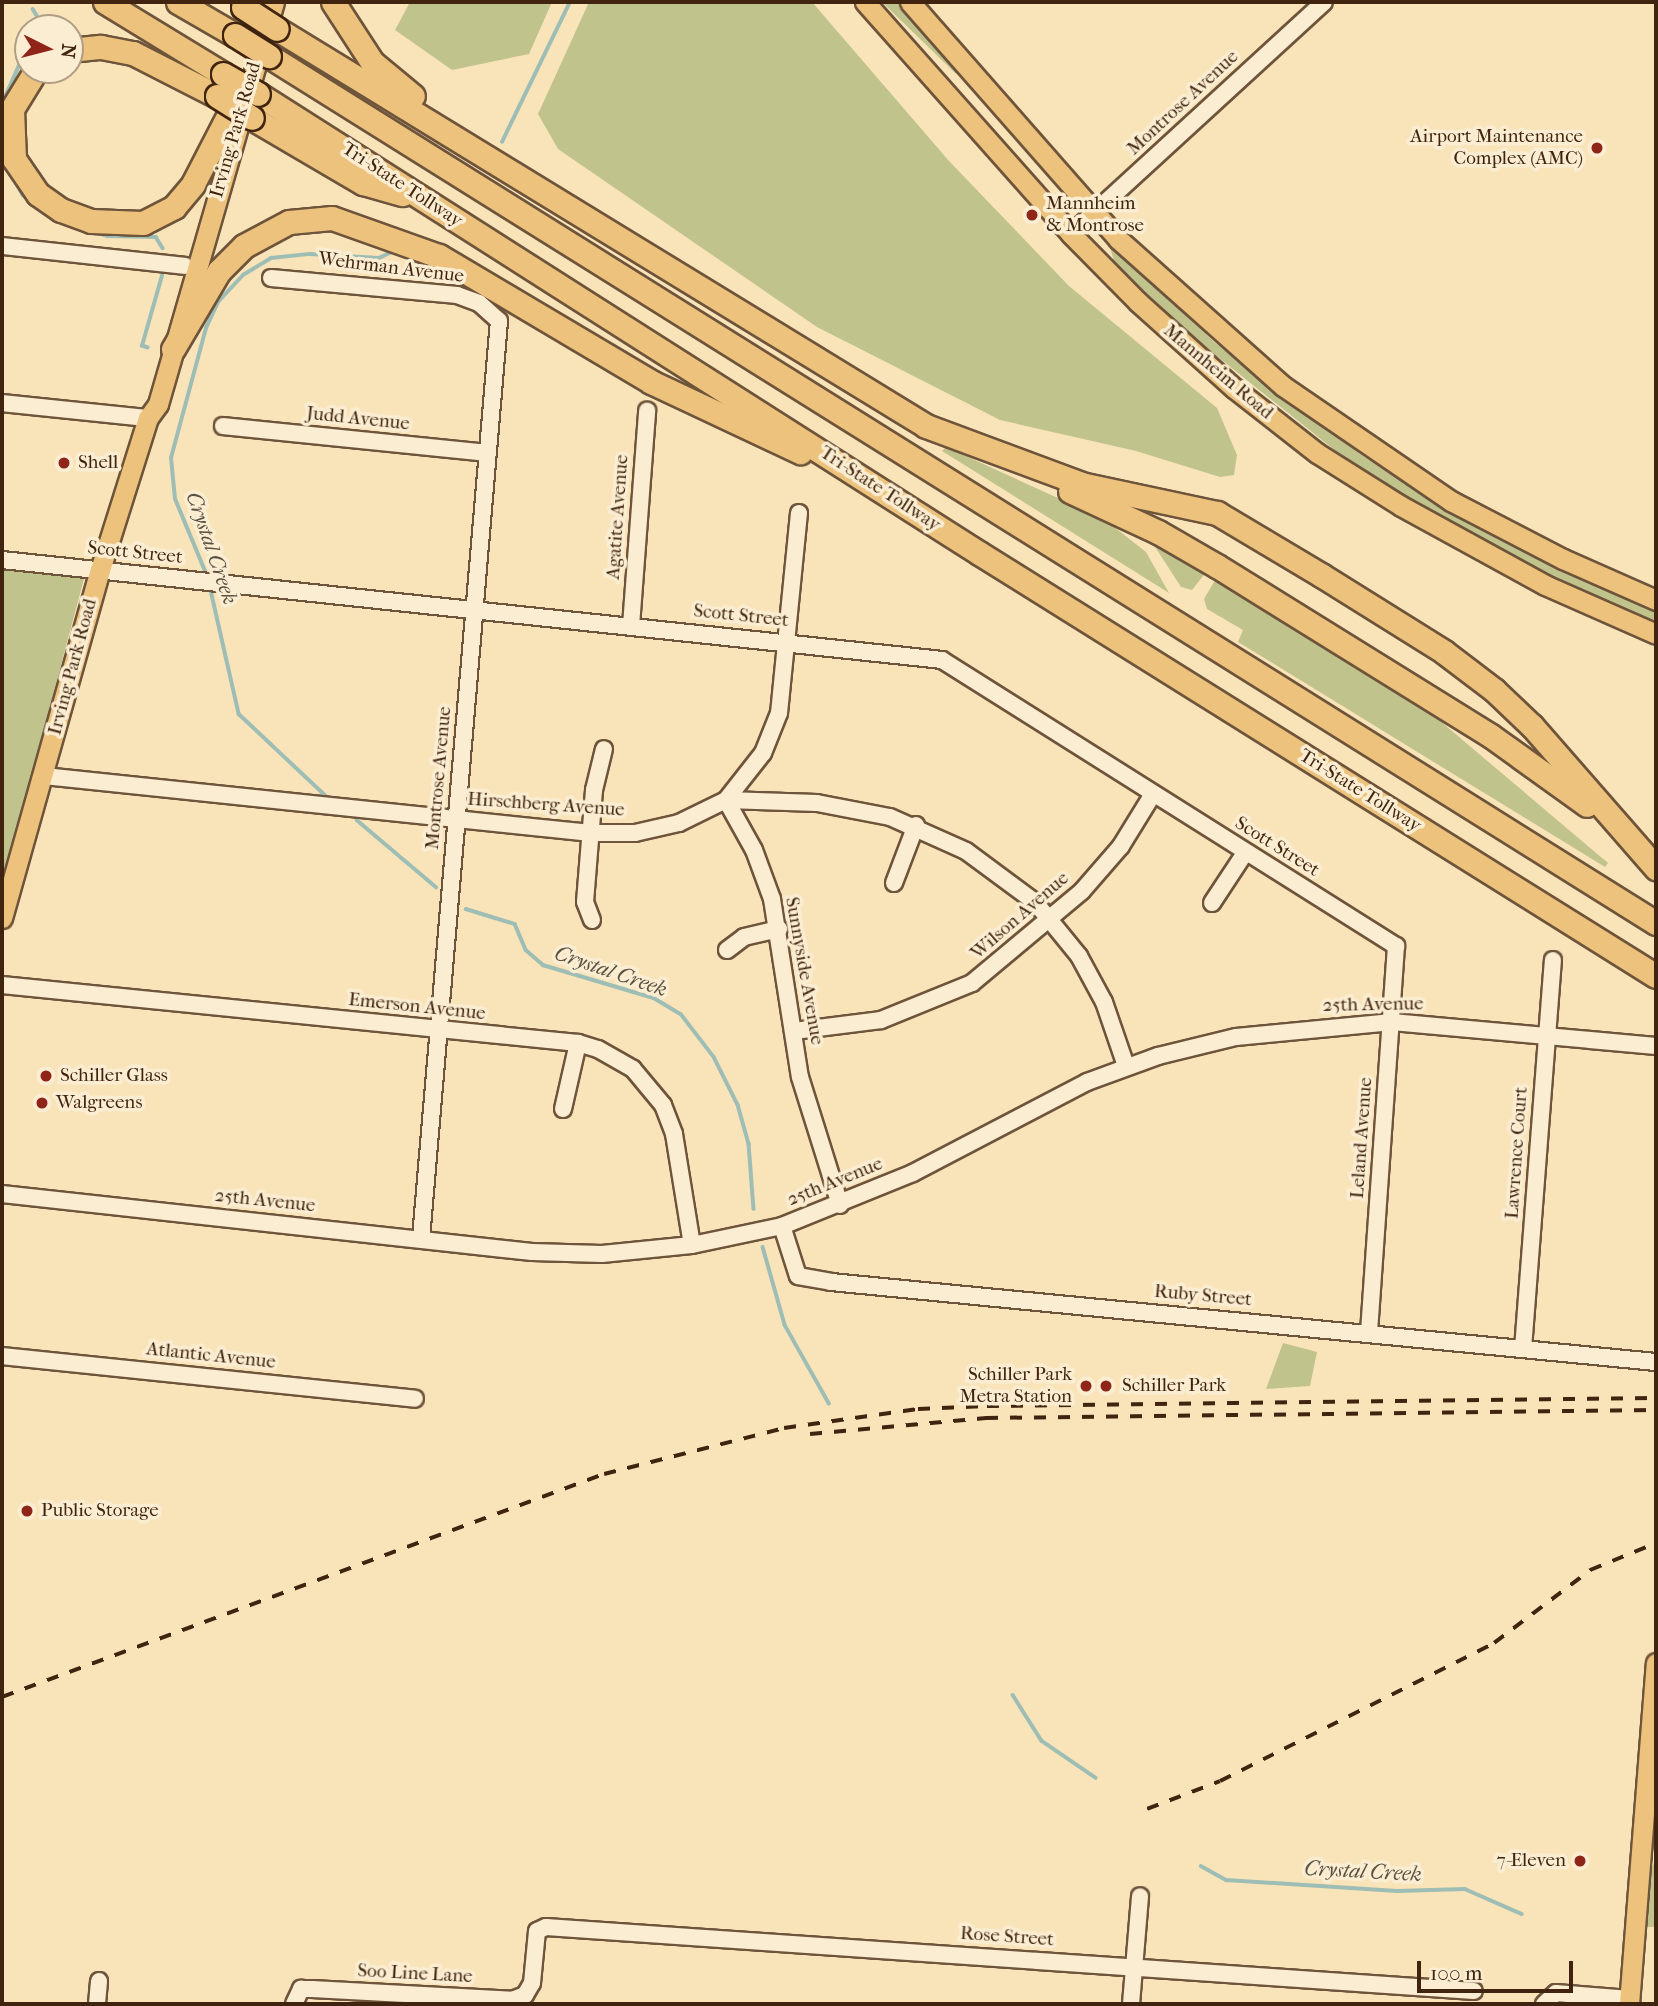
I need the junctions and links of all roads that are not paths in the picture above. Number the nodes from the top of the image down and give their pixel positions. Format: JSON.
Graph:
{"nodes":[{"id":1,"x":105,"y":2,"type":"edge"},
{"id":2,"x":178,"y":2,"type":"edge"},
{"id":3,"x":333,"y":2,"type":"edge"},
{"id":4,"x":865,"y":2,"type":"edge"},
{"id":5,"x":910,"y":2,"type":"edge"},
{"id":6,"x":246,"y":3,"type":"edge"},
{"id":7,"x":1321,"y":3,"type":"edge"},
{"id":8,"x":276,"y":18,"type":"edge"},
{"id":9,"x":84,"y":49,"type":"edge"},
{"id":10,"x":27,"y":84,"type":"edge"},
{"id":11,"x":226,"y":120,"type":"junction"},
{"id":12,"x":429,"y":202,"type":"junction"},
{"id":13,"x":1095,"y":213,"type":"junction"},
{"id":14,"x":1071,"y":234,"type":"junction"},
{"id":15,"x":627,"y":241,"type":"junction"},
{"id":16,"x":2,"y":246,"type":"edge"},
{"id":17,"x":185,"y":266,"type":"junction"},
{"id":18,"x":271,"y":278,"type":"dead end"},
{"id":19,"x":499,"y":321,"type":"joint"},
{"id":20,"x":173,"y":349,"type":"junction"},
{"id":21,"x":2,"y":403,"type":"edge"},
{"id":22,"x":647,"y":411,"type":"dead end"},
{"id":23,"x":148,"y":418,"type":"junction"},
{"id":24,"x":223,"y":426,"type":"dead end"},
{"id":25,"x":944,"y":434,"type":"junction"},
{"id":26,"x":488,"y":453,"type":"junction"},
{"id":27,"x":872,"y":484,"type":"junction"},
{"id":28,"x":799,"y":513,"type":"dead end"},
{"id":29,"x":2,"y":559,"type":"edge"},
{"id":30,"x":100,"y":570,"type":"junction"},
{"id":31,"x":1656,"y":600,"type":"edge"},
{"id":32,"x":474,"y":609,"type":"junction"},
{"id":33,"x":631,"y":626,"type":"junction"},
{"id":34,"x":1656,"y":634,"type":"edge"},
{"id":35,"x":789,"y":643,"type":"junction"},
{"id":36,"x":604,"y":749,"type":"dead end"},
{"id":37,"x":44,"y":776,"type":"junction"},
{"id":38,"x":1153,"y":794,"type":"junction"},
{"id":39,"x":726,"y":800,"type":"junction"},
{"id":40,"x":457,"y":819,"type":"junction"},
{"id":41,"x":916,"y":825,"type":"junction"},
{"id":42,"x":591,"y":833,"type":"junction"},
{"id":43,"x":1626,"y":835,"type":"junction"},
{"id":44,"x":1245,"y":853,"type":"junction"},
{"id":45,"x":1656,"y":868,"type":"edge"},
{"id":46,"x":894,"y":883,"type":"dead end"},
{"id":47,"x":1212,"y":903,"type":"dead end"},
{"id":48,"x":2,"y":918,"type":"edge"},
{"id":49,"x":592,"y":920,"type":"dead end"},
{"id":50,"x":1051,"y":920,"type":"junction"},
{"id":51,"x":1656,"y":923,"type":"edge"},
{"id":52,"x":779,"y":929,"type":"junction"},
{"id":53,"x":1396,"y":946,"type":"joint"},
{"id":54,"x":727,"y":950,"type":"dead end"},
{"id":55,"x":1553,"y":960,"type":"dead end"},
{"id":56,"x":1655,"y":975,"type":"edge"},
{"id":57,"x":2,"y":985,"type":"edge"},
{"id":58,"x":1392,"y":1022,"type":"junction"},
{"id":59,"x":439,"y":1030,"type":"junction"},
{"id":60,"x":794,"y":1031,"type":"junction"},
{"id":61,"x":1547,"y":1035,"type":"junction"},
{"id":62,"x":578,"y":1043,"type":"junction"},
{"id":63,"x":1656,"y":1046,"type":"edge"},
{"id":64,"x":1126,"y":1066,"type":"junction"},
{"id":65,"x":563,"y":1109,"type":"dead end"},
{"id":66,"x":2,"y":1194,"type":"edge"},
{"id":67,"x":840,"y":1205,"type":"junction"},
{"id":68,"x":782,"y":1226,"type":"junction"},
{"id":69,"x":421,"y":1239,"type":"junction"},
{"id":70,"x":692,"y":1244,"type":"junction"},
{"id":71,"x":1369,"y":1333,"type":"junction"},
{"id":72,"x":1523,"y":1349,"type":"junction"},
{"id":73,"x":2,"y":1356,"type":"edge"},
{"id":74,"x":1656,"y":1362,"type":"edge"},
{"id":75,"x":415,"y":1399,"type":"dead end"},
{"id":76,"x":1656,"y":1663,"type":"edge"},
{"id":77,"x":1655,"y":1692,"type":"edge"},
{"id":78,"x":1648,"y":1850,"type":"edge"},
{"id":79,"x":1140,"y":1896,"type":"dead end"},
{"id":80,"x":1134,"y":1967,"type":"junction"},
{"id":81,"x":99,"y":1981,"type":"dead end"},
{"id":82,"x":1474,"y":1991,"type":"dead end"},
{"id":83,"x":525,"y":1995,"type":"joint"},
{"id":84,"x":297,"y":1997,"type":"edge"},
{"id":85,"x":1547,"y":1999,"type":"edge"},
{"id":86,"x":1630,"y":2001,"type":"edge"},
{"id":87,"x":97,"y":2004,"type":"edge"},
{"id":88,"x":1131,"y":2004,"type":"edge"}],
"edges":[{"from":1,"to":12,"type":"highway","name":"Tri-State Tollway","bridge":true},
{"from":2,"to":51,"type":"highway","name":"Tri-State Tollway","bridge":true},
{"from":3,"to":15,"type":"highway"},
{"from":4,"to":14,"type":"main road","name":"Mannheim Road"},
{"from":5,"to":13,"type":"main road","name":"Mannheim Road"},
{"from":6,"to":8,"type":"highway","bridge":true},
{"from":6,"to":11,"type":"main road","name":"Irving Park Road"},
{"from":7,"to":13,"type":"street","name":"Montrose Avenue"},
{"from":8,"to":15,"type":"highway"},
{"from":8,"to":20,"type":"main road","name":"Irving Park Road"},
{"from":9,"to":12,"type":"highway","bridge":true},
{"from":10,"to":11,"type":"highway"},
{"from":11,"to":17,"type":"main road","name":"Irving Park Road"},
{"from":12,"to":27,"type":"highway","name":"Tri-State Tollway"},
{"from":13,"to":14,"type":"street","name":"Montrose Avenue"},
{"from":13,"to":31,"type":"main road","name":"Mannheim Road"},
{"from":14,"to":34,"type":"main road","name":"Mannheim Road"},
{"from":15,"to":25,"type":"highway"},
{"from":16,"to":17,"type":"street"},
{"from":17,"to":23,"type":"main road","name":"Irving Park Road"},
{"from":18,"to":19,"type":"street","name":"Wehrman Avenue"},
{"from":19,"to":26,"type":"street","name":"Montrose Avenue"},
{"from":20,"to":23,"type":"main road","name":"Irving Park Road"},
{"from":20,"to":27,"type":"highway"},
{"from":21,"to":23,"type":"street"},
{"from":22,"to":33,"type":"street","name":"Agatite Avenue"},
{"from":23,"to":30,"type":"main road","name":"Irving Park Road"},
{"from":24,"to":26,"type":"street","name":"Judd Avenue"},
{"from":25,"to":43,"type":"highway"},
{"from":25,"to":43,"type":"highway"},
{"from":26,"to":32,"type":"street","name":"Montrose Avenue"},
{"from":27,"to":56,"type":"highway","name":"Tri-State Tollway"},
{"from":28,"to":35,"type":"street"},
{"from":29,"to":30,"type":"street","name":"Scott Street"},
{"from":30,"to":32,"type":"street","name":"Scott Street"},
{"from":30,"to":37,"type":"main road","name":"Irving Park Road"},
{"from":32,"to":33,"type":"street","name":"Scott Street"},
{"from":32,"to":40,"type":"street","name":"Montrose Avenue"},
{"from":33,"to":35,"type":"street","name":"Scott Street"},
{"from":35,"to":38,"type":"street","name":"Scott Street"},
{"from":35,"to":39,"type":"street"},
{"from":36,"to":42,"type":"street"},
{"from":37,"to":40,"type":"street","name":"Hirschberg Avenue"},
{"from":37,"to":48,"type":"main road","name":"Irving Park Road"},
{"from":38,"to":44,"type":"street","name":"Scott Street"},
{"from":38,"to":50,"type":"street","name":"Wilson Avenue"},
{"from":39,"to":41,"type":"street","name":"Hirschberg Avenue"},
{"from":39,"to":42,"type":"street","name":"Hirschberg Avenue"},
{"from":39,"to":52,"type":"street","name":"Sunnyside Avenue"},
{"from":40,"to":42,"type":"street","name":"Hirschberg Avenue"},
{"from":40,"to":59,"type":"street","name":"Montrose Avenue"},
{"from":41,"to":46,"type":"street"},
{"from":41,"to":50,"type":"street","name":"Hirschberg Avenue"},
{"from":42,"to":49,"type":"street"},
{"from":43,"to":45,"type":"highway"},
{"from":44,"to":47,"type":"street"},
{"from":44,"to":53,"type":"street","name":"Scott Street"},
{"from":50,"to":60,"type":"street","name":"Wilson Avenue"},
{"from":50,"to":64,"type":"street","name":"Hirschberg Avenue"},
{"from":52,"to":54,"type":"street"},
{"from":52,"to":60,"type":"street","name":"Sunnyside Avenue"},
{"from":53,"to":58,"type":"street","name":"Leland Avenue"},
{"from":55,"to":61,"type":"street","name":"Lawrence Court"},
{"from":57,"to":59,"type":"street","name":"Emerson Avenue"},
{"from":58,"to":61,"type":"street","name":"25th Avenue"},
{"from":58,"to":64,"type":"street","name":"25th Avenue"},
{"from":58,"to":71,"type":"street","name":"Leland Avenue"},
{"from":59,"to":62,"type":"street","name":"Emerson Avenue"},
{"from":59,"to":69,"type":"street","name":"Montrose Avenue"},
{"from":60,"to":67,"type":"street","name":"Sunnyside Avenue"},
{"from":61,"to":63,"type":"street","name":"25th Avenue"},
{"from":61,"to":72,"type":"street","name":"Lawrence Court"},
{"from":62,"to":65,"type":"street"},
{"from":62,"to":70,"type":"street","name":"Emerson Avenue"},
{"from":64,"to":67,"type":"street","name":"25th Avenue"},
{"from":66,"to":69,"type":"street","name":"25th Avenue"},
{"from":67,"to":68,"type":"street","name":"25th Avenue"},
{"from":68,"to":70,"type":"street","name":"25th Avenue"},
{"from":68,"to":71,"type":"street","name":"Ruby Street"},
{"from":69,"to":70,"type":"street","name":"25th Avenue"},
{"from":71,"to":72,"type":"street","name":"Ruby Street"},
{"from":72,"to":74,"type":"street","name":"Ruby Street"},
{"from":73,"to":75,"type":"street","name":"Atlantic Avenue"},
{"from":76,"to":77,"type":"main road"},
{"from":77,"to":78,"type":"main road"},
{"from":78,"to":86,"type":"main road"},
{"from":79,"to":80,"type":"street"},
{"from":80,"to":82,"type":"street","name":"Rose Street"},
{"from":80,"to":83,"type":"street","name":"Rose Street"},
{"from":80,"to":88,"type":"street"},
{"from":81,"to":87,"type":"street"},
{"from":83,"to":84,"type":"street","name":"Soo Line Lane"},
{"from":85,"to":86,"type":"street"}]}
